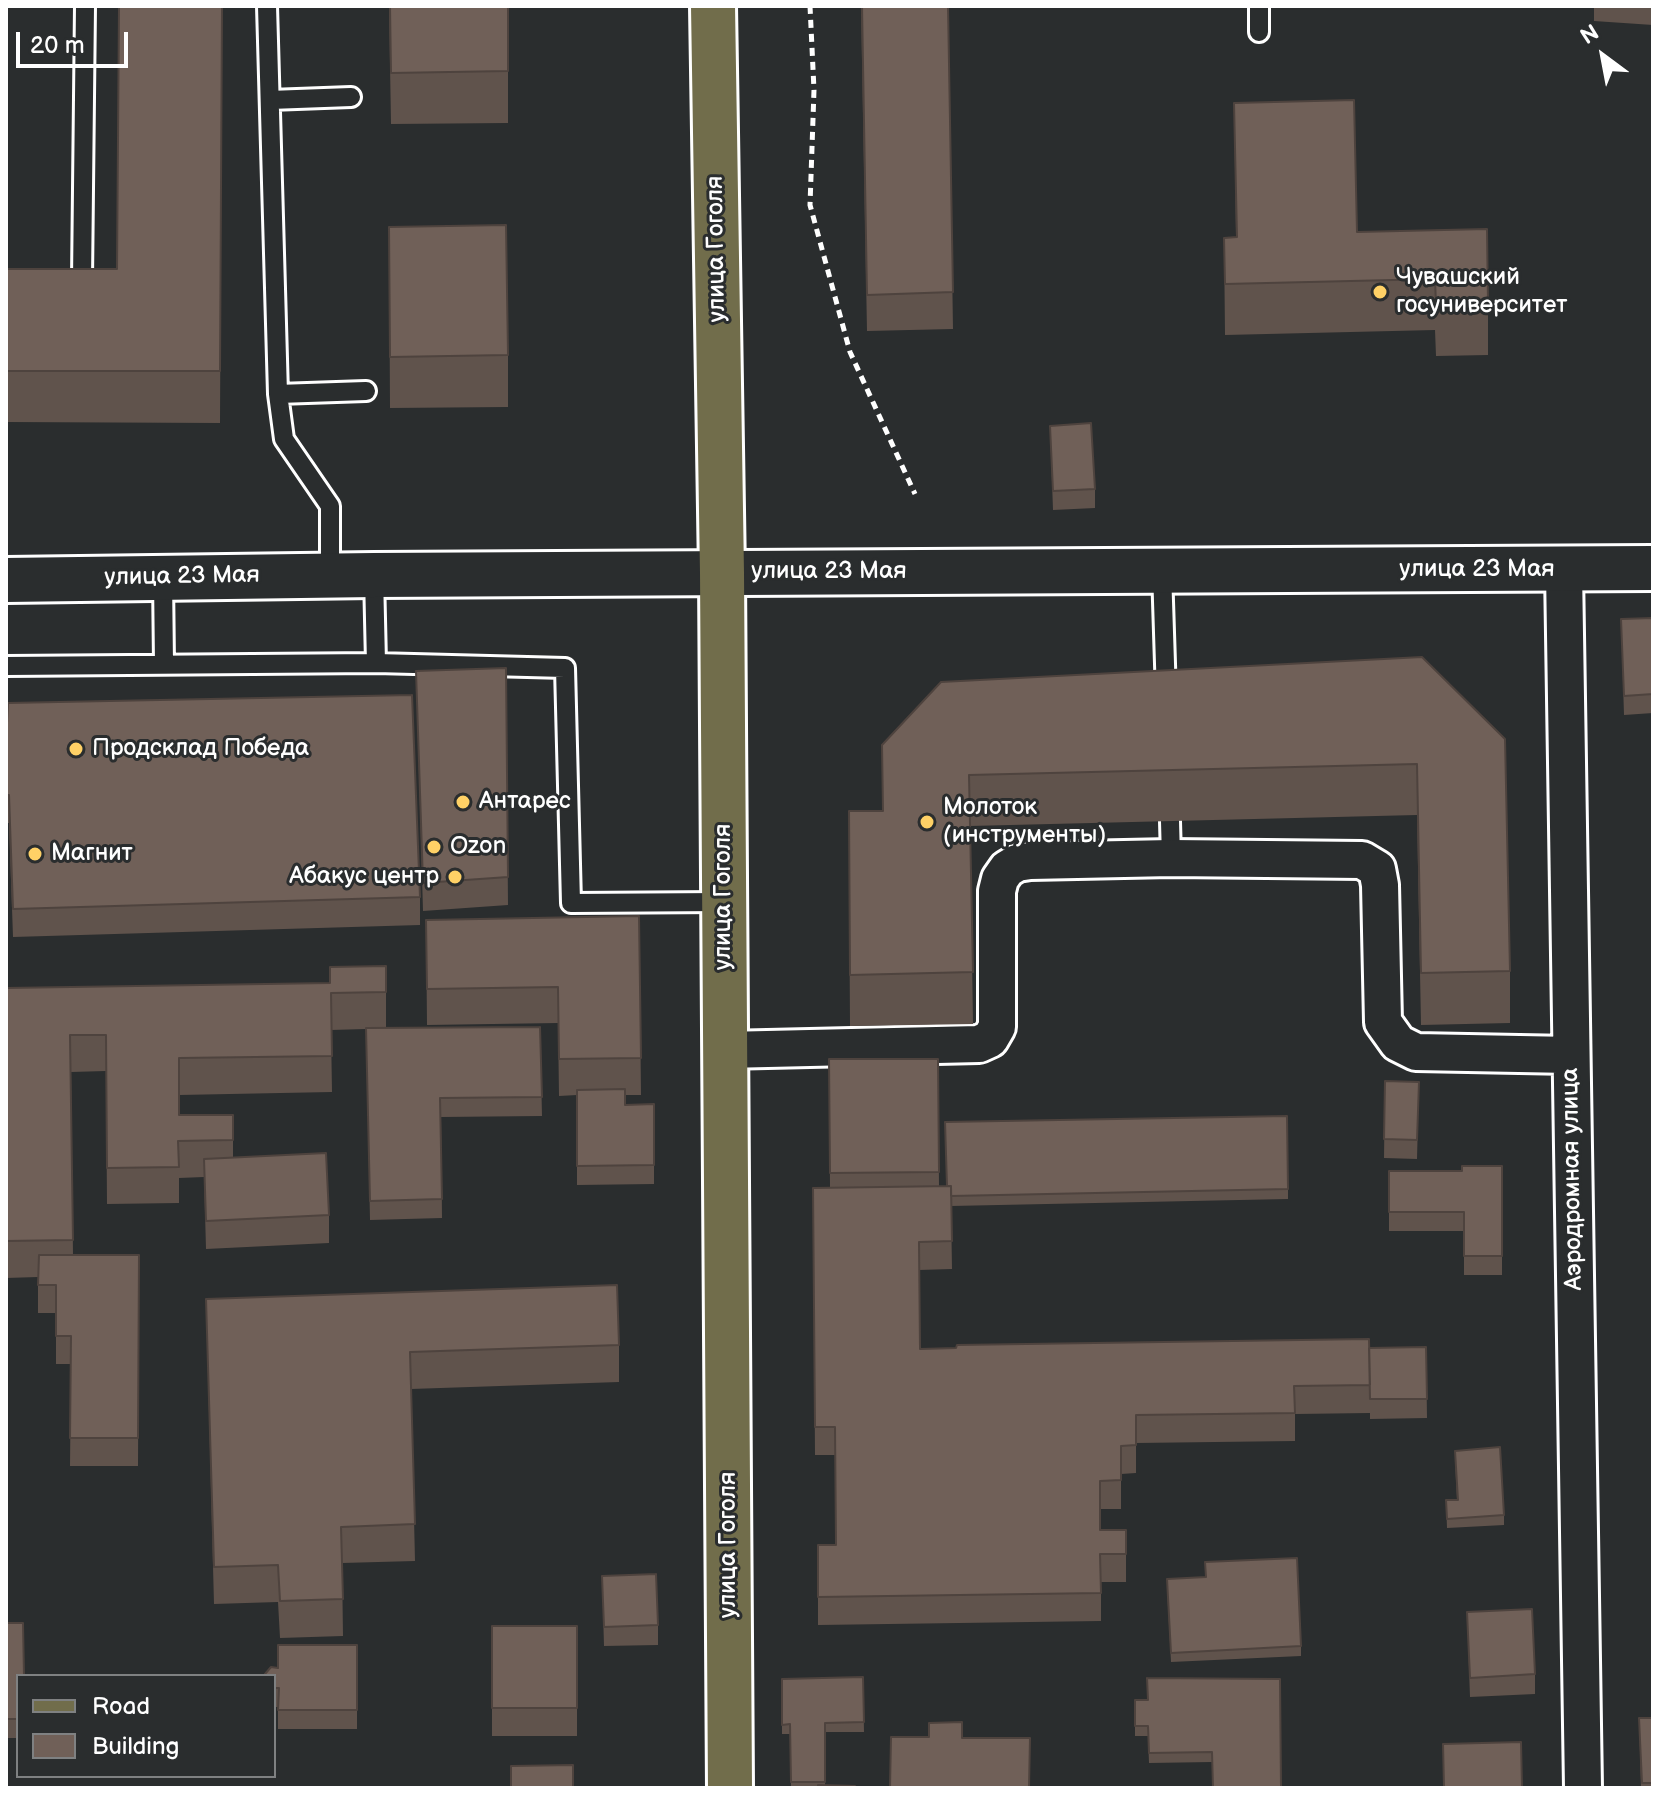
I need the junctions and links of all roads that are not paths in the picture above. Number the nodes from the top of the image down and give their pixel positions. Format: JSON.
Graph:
{"nodes":[{"id":1,"x":85,"y":6,"type":"edge"},
{"id":2,"x":267,"y":6,"type":"edge"},
{"id":3,"x":713,"y":6,"type":"edge"},
{"id":4,"x":1259,"y":6,"type":"edge"},
{"id":5,"x":1259,"y":32,"type":"dead end"},
{"id":6,"x":351,"y":97,"type":"dead end"},
{"id":7,"x":270,"y":100,"type":"junction"},
{"id":8,"x":51,"y":281,"type":"edge"},
{"id":9,"x":366,"y":391,"type":"dead end"},
{"id":10,"x":278,"y":394,"type":"junction"},
{"id":11,"x":1653,"y":568,"type":"edge"},
{"id":12,"x":1162,"y":570,"type":"junction"},
{"id":13,"x":1564,"y":570,"type":"junction"},
{"id":14,"x":722,"y":573,"type":"junction"},
{"id":15,"x":330,"y":575,"type":"junction"},
{"id":16,"x":374,"y":575,"type":"junction"},
{"id":17,"x":163,"y":578,"type":"junction"},
{"id":18,"x":6,"y":580,"type":"edge"},
{"id":19,"x":376,"y":663,"type":"junction"},
{"id":20,"x":164,"y":664,"type":"junction"},
{"id":21,"x":6,"y":666,"type":"edge"},
{"id":22,"x":1166,"y":706,"type":"edge"},
{"id":23,"x":1170,"y":821,"type":"edge"},
{"id":24,"x":1171,"y":858,"type":"junction"},
{"id":25,"x":723,"y":902,"type":"junction"},
{"id":26,"x":725,"y":1050,"type":"junction"},
{"id":27,"x":1571,"y":1055,"type":"junction"},
{"id":28,"x":730,"y":1788,"type":"edge"},
{"id":29,"x":1583,"y":1788,"type":"edge"}],
"edges":[{"from":1,"to":8,"type":"lane"},
{"from":2,"to":7,"type":"lane"},
{"from":3,"to":14,"type":"main road","name":"улица Гоголя"},
{"from":4,"to":5,"type":"lane"},
{"from":6,"to":7,"type":"lane"},
{"from":7,"to":10,"type":"lane"},
{"from":9,"to":10,"type":"lane"},
{"from":10,"to":15,"type":"lane"},
{"from":11,"to":13,"type":"main road","name":"улица 23 Мая"},
{"from":12,"to":13,"type":"main road","name":"улица 23 Мая"},
{"from":12,"to":14,"type":"main road","name":"улица 23 Мая"},
{"from":12,"to":22,"type":"lane"},
{"from":13,"to":27,"type":"street","name":"Аэродромная улица"},
{"from":14,"to":16,"type":"main road","name":"улица 23 Мая"},
{"from":14,"to":25,"type":"main road","name":"улица Гоголя"},
{"from":15,"to":16,"type":"main road","name":"улица 23 Мая"},
{"from":15,"to":17,"type":"main road","name":"улица 23 Мая"},
{"from":16,"to":19,"type":"lane"},
{"from":17,"to":18,"type":"main road","name":"улица 23 Мая"},
{"from":17,"to":20,"type":"lane"},
{"from":19,"to":20,"type":"lane"},
{"from":19,"to":25,"type":"lane"},
{"from":20,"to":21,"type":"lane"},
{"from":23,"to":24,"type":"lane"},
{"from":24,"to":26,"type":"street"},
{"from":24,"to":27,"type":"street"},
{"from":25,"to":26,"type":"main road","name":"улица Гоголя"},
{"from":26,"to":28,"type":"main road","name":"улица Гоголя"},
{"from":27,"to":29,"type":"street","name":"Аэродромная улица"}]}
